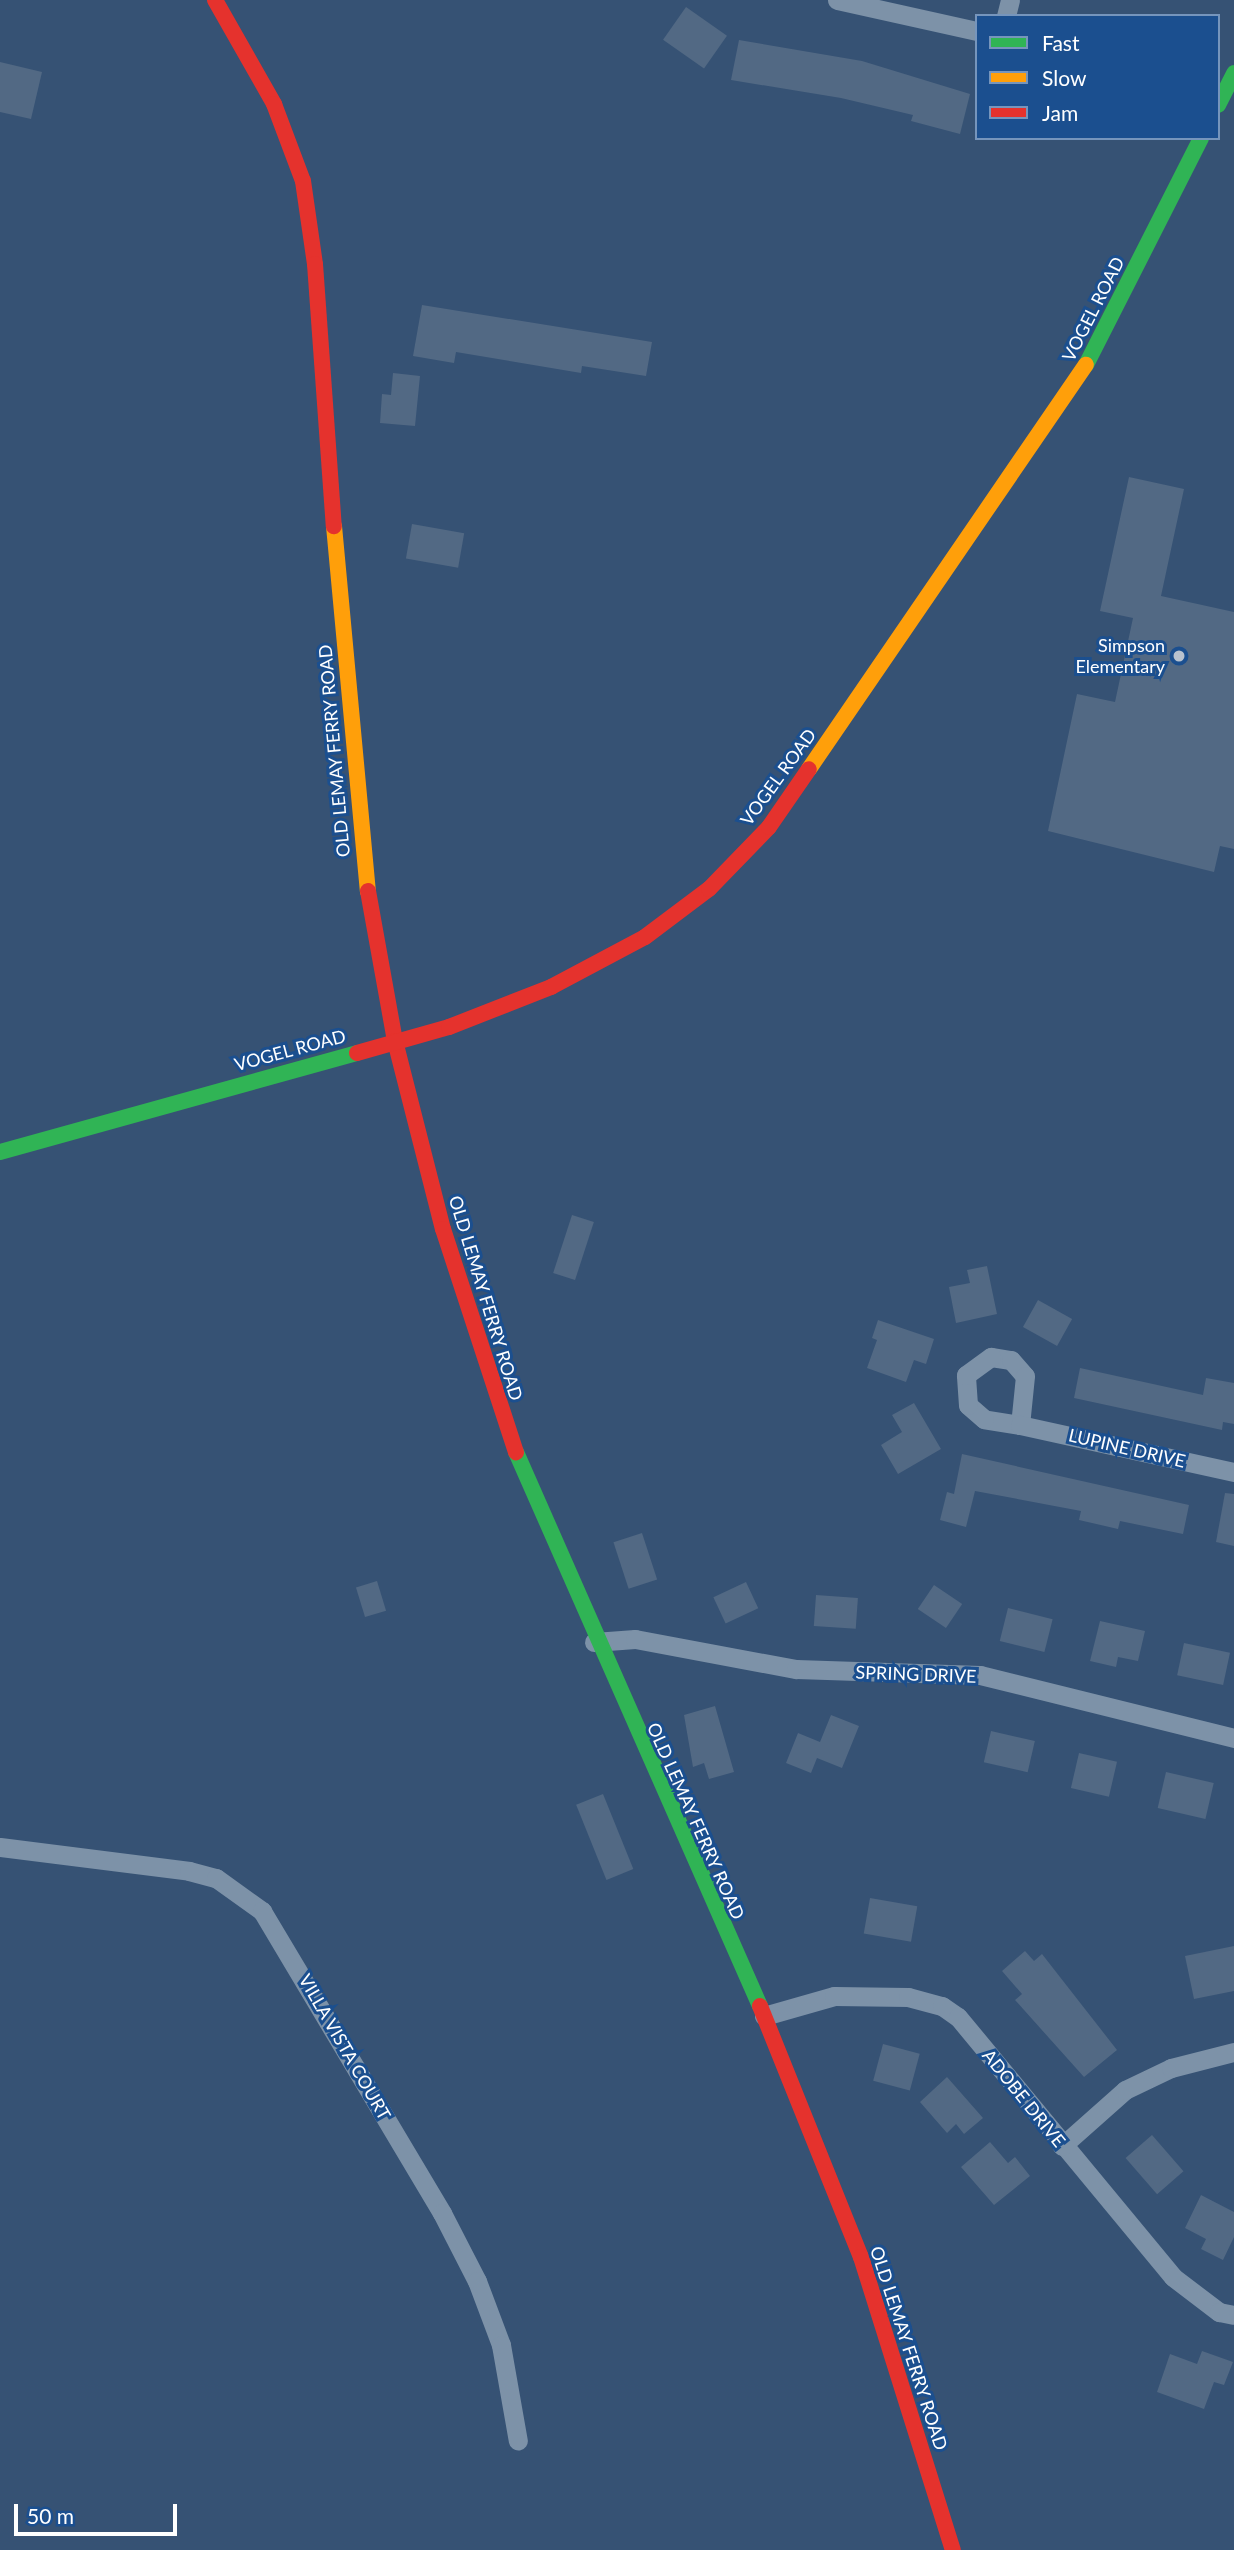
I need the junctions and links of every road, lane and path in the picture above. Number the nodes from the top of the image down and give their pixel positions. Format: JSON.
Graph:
{"nodes":[{"id":1,"x":215,"y":0,"type":"edge"},
{"id":2,"x":837,"y":0,"type":"edge"},
{"id":3,"x":975,"y":31,"type":"edge"},
{"id":4,"x":1234,"y":74,"type":"edge"},
{"id":5,"x":1220,"y":100,"type":"edge"},
{"id":6,"x":1200,"y":140,"type":"edge"},
{"id":7,"x":395,"y":1041,"type":"junction"},
{"id":8,"x":0,"y":1152,"type":"edge"},
{"id":9,"x":1020,"y":1424,"type":"dead end"},
{"id":10,"x":1234,"y":1472,"type":"edge"},
{"id":11,"x":594,"y":1643,"type":"junction"},
{"id":12,"x":1234,"y":1738,"type":"edge"},
{"id":13,"x":0,"y":1847,"type":"edge"},
{"id":14,"x":764,"y":2016,"type":"junction"},
{"id":15,"x":1234,"y":2052,"type":"edge"},
{"id":16,"x":1062,"y":2146,"type":"junction"},
{"id":17,"x":1234,"y":2315,"type":"edge"},
{"id":18,"x":518,"y":2441,"type":"dead end"},
{"id":19,"x":953,"y":2550,"type":"edge"}],
"edges":[{"from":1,"to":7,"type":"main road","name":"OLD LEMAY FERRY ROAD"},
{"from":2,"to":3,"type":"street"},
{"from":4,"to":5,"type":"main road"},
{"from":6,"to":7,"type":"main road","name":"VOGEL ROAD"},
{"from":7,"to":8,"type":"main road","name":"VOGEL ROAD"},
{"from":7,"to":11,"type":"main road","name":"OLD LEMAY FERRY ROAD"},
{"from":9,"to":10,"type":"street","name":"LUPINE DRIVE"},
{"from":11,"to":12,"type":"street","name":"SPRING DRIVE"},
{"from":11,"to":14,"type":"main road","name":"OLD LEMAY FERRY ROAD"},
{"from":13,"to":18,"type":"street","name":"VILLA VISTA COURT"},
{"from":14,"to":16,"type":"street","name":"ADOBE DRIVE"},
{"from":14,"to":19,"type":"main road","name":"OLD LEMAY FERRY ROAD"},
{"from":15,"to":16,"type":"street"},
{"from":16,"to":17,"type":"street","name":"ADOBE DRIVE"}]}
